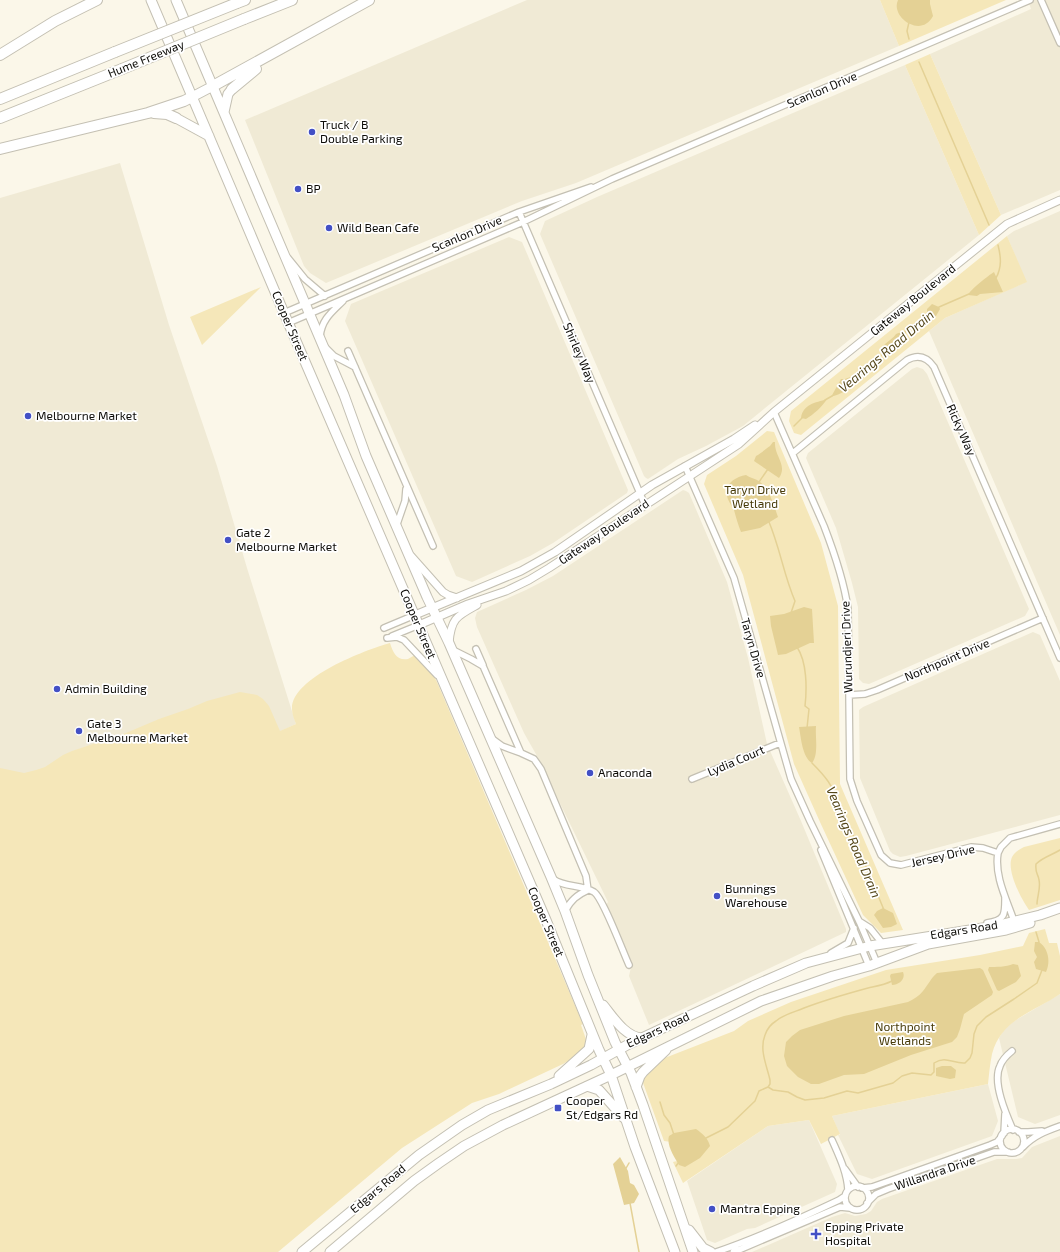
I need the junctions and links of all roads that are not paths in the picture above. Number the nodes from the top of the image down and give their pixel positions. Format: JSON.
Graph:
{"nodes":[{"id":1,"x":97,"y":0,"type":"edge"},
{"id":2,"x":151,"y":0,"type":"edge"},
{"id":3,"x":176,"y":0,"type":"edge"},
{"id":4,"x":292,"y":0,"type":"edge"},
{"id":5,"x":369,"y":0,"type":"edge"},
{"id":6,"x":1030,"y":0,"type":"edge"},
{"id":7,"x":1041,"y":0,"type":"edge"},
{"id":8,"x":241,"y":2,"type":"edge"},
{"id":9,"x":306,"y":36,"type":"junction"},
{"id":10,"x":1060,"y":43,"type":"edge"},
{"id":11,"x":0,"y":55,"type":"edge"},
{"id":12,"x":213,"y":86,"type":"junction"},
{"id":13,"x":232,"y":89,"type":"joint"},
{"id":14,"x":192,"y":97,"type":"junction"},
{"id":15,"x":0,"y":99,"type":"edge"},
{"id":16,"x":224,"y":112,"type":"junction"},
{"id":17,"x":148,"y":113,"type":"junction"},
{"id":18,"x":0,"y":118,"type":"edge"},
{"id":19,"x":176,"y":118,"type":"joint"},
{"id":20,"x":209,"y":136,"type":"junction"},
{"id":21,"x":0,"y":149,"type":"edge"},
{"id":22,"x":612,"y":179,"type":"junction"},
{"id":23,"x":1060,"y":200,"type":"edge"},
{"id":24,"x":519,"y":212,"type":"junction"},
{"id":25,"x":523,"y":222,"type":"junction"},
{"id":26,"x":284,"y":253,"type":"junction"},
{"id":27,"x":325,"y":296,"type":"junction"},
{"id":28,"x":346,"y":298,"type":"junction"},
{"id":29,"x":306,"y":304,"type":"junction"},
{"id":30,"x":284,"y":313,"type":"junction"},
{"id":31,"x":310,"y":313,"type":"junction"},
{"id":32,"x":288,"y":323,"type":"junction"},
{"id":33,"x":320,"y":338,"type":"junction"},
{"id":34,"x":324,"y":346,"type":"junction"},
{"id":35,"x":348,"y":351,"type":"dead end"},
{"id":36,"x":356,"y":367,"type":"junction"},
{"id":37,"x":774,"y":412,"type":"junction"},
{"id":38,"x":792,"y":453,"type":"junction"},
{"id":39,"x":685,"y":466,"type":"junction"},
{"id":40,"x":690,"y":476,"type":"junction"},
{"id":41,"x":406,"y":485,"type":"junction"},
{"id":42,"x":639,"y":494,"type":"junction"},
{"id":43,"x":645,"y":505,"type":"junction"},
{"id":44,"x":396,"y":527,"type":"junction"},
{"id":45,"x":433,"y":546,"type":"dead end"},
{"id":46,"x":406,"y":550,"type":"junction"},
{"id":47,"x":555,"y":552,"type":"junction"},
{"id":48,"x":562,"y":560,"type":"junction"},
{"id":49,"x":457,"y":598,"type":"junction"},
{"id":50,"x":489,"y":598,"type":"junction"},
{"id":51,"x":432,"y":609,"type":"junction"},
{"id":52,"x":415,"y":615,"type":"junction"},
{"id":53,"x":438,"y":618,"type":"junction"},
{"id":54,"x":1043,"y":618,"type":"junction"},
{"id":55,"x":419,"y":625,"type":"junction"},
{"id":56,"x":384,"y":628,"type":"dead end"},
{"id":57,"x":451,"y":646,"type":"junction"},
{"id":58,"x":476,"y":649,"type":"dead end"},
{"id":59,"x":1060,"y":658,"type":"edge"},
{"id":60,"x":483,"y":666,"type":"junction"},
{"id":61,"x":445,"y":685,"type":"junction"},
{"id":62,"x":849,"y":695,"type":"junction"},
{"id":63,"x":490,"y":737,"type":"junction"},
{"id":64,"x":780,"y":743,"type":"junction"},
{"id":65,"x":521,"y":753,"type":"junction"},
{"id":66,"x":692,"y":779,"type":"dead end"},
{"id":67,"x":810,"y":822,"type":"junction"},
{"id":68,"x":1060,"y":824,"type":"edge"},
{"id":69,"x":998,"y":853,"type":"junction"},
{"id":70,"x":888,"y":862,"type":"joint"},
{"id":71,"x":551,"y":877,"type":"junction"},
{"id":72,"x":588,"y":890,"type":"junction"},
{"id":73,"x":1005,"y":897,"type":"junction"},
{"id":74,"x":1060,"y":908,"type":"edge"},
{"id":75,"x":565,"y":911,"type":"junction"},
{"id":76,"x":1060,"y":914,"type":"edge"},
{"id":77,"x":859,"y":921,"type":"junction"},
{"id":78,"x":1013,"y":925,"type":"junction"},
{"id":79,"x":854,"y":928,"type":"junction"},
{"id":80,"x":924,"y":937,"type":"junction"},
{"id":81,"x":882,"y":943,"type":"junction"},
{"id":82,"x":866,"y":947,"type":"junction"},
{"id":83,"x":823,"y":957,"type":"junction"},
{"id":84,"x":873,"y":964,"type":"junction"},
{"id":85,"x":629,"y":966,"type":"dead end"},
{"id":86,"x":599,"y":1001,"type":"junction"},
{"id":87,"x":592,"y":1033,"type":"junction"},
{"id":88,"x":642,"y":1038,"type":"junction"},
{"id":89,"x":670,"y":1045,"type":"junction"},
{"id":90,"x":619,"y":1049,"type":"junction"},
{"id":91,"x":1012,"y":1051,"type":"dead end"},
{"id":92,"x":603,"y":1058,"type":"junction"},
{"id":93,"x":628,"y":1066,"type":"junction"},
{"id":94,"x":611,"y":1075,"type":"junction"},
{"id":95,"x":551,"y":1084,"type":"junction"},
{"id":96,"x":587,"y":1086,"type":"junction"},
{"id":97,"x":636,"y":1088,"type":"junction"},
{"id":98,"x":1005,"y":1112,"type":"junction"},
{"id":99,"x":627,"y":1122,"type":"junction"},
{"id":100,"x":1060,"y":1126,"type":"edge"},
{"id":101,"x":1048,"y":1130,"type":"junction"},
{"id":102,"x":1016,"y":1131,"type":"junction"},
{"id":103,"x":1003,"y":1134,"type":"junction"},
{"id":104,"x":832,"y":1140,"type":"dead end"},
{"id":105,"x":1023,"y":1147,"type":"junction"},
{"id":106,"x":1008,"y":1152,"type":"junction"},
{"id":107,"x":844,"y":1167,"type":"junction"},
{"id":108,"x":860,"y":1187,"type":"junction"},
{"id":109,"x":846,"y":1193,"type":"junction"},
{"id":110,"x":867,"y":1203,"type":"junction"},
{"id":111,"x":850,"y":1208,"type":"junction"},
{"id":112,"x":342,"y":1218,"type":"junction"},
{"id":113,"x":682,"y":1221,"type":"junction"},
{"id":114,"x":353,"y":1232,"type":"junction"},
{"id":115,"x":302,"y":1252,"type":"edge"},
{"id":116,"x":330,"y":1252,"type":"edge"},
{"id":117,"x":675,"y":1252,"type":"edge"},
{"id":118,"x":693,"y":1252,"type":"edge"},
{"id":119,"x":711,"y":1252,"type":"edge"},
{"id":120,"x":716,"y":1252,"type":"edge"},
{"id":121,"x":735,"y":1252,"type":"edge"}],
"edges":[{"from":1,"to":11,"type":"highway"},
{"from":2,"to":14,"type":"main road","name":"Cooper Street"},
{"from":3,"to":12,"type":"main road","name":"Cooper Street"},
{"from":4,"to":18,"type":"highway","name":"Hume Freeway","bridge":true},
{"from":5,"to":9,"type":"highway"},
{"from":6,"to":22,"type":"street","name":"Scanlon Drive"},
{"from":7,"to":10,"type":"street"},
{"from":8,"to":15,"type":"highway","name":"Hume Freeway","bridge":true},
{"from":9,"to":12,"type":"highway"},
{"from":9,"to":13,"type":"highway"},
{"from":12,"to":14,"type":"main road"},
{"from":12,"to":16,"type":"main road","name":"Cooper Street"},
{"from":13,"to":16,"type":"main road"},
{"from":14,"to":17,"type":"highway"},
{"from":14,"to":20,"type":"main road","name":"Cooper Street"},
{"from":16,"to":26,"type":"main road","name":"Cooper Street"},
{"from":17,"to":19,"type":"highway"},
{"from":17,"to":21,"type":"highway"},
{"from":19,"to":20,"type":"main road"},
{"from":20,"to":30,"type":"main road","name":"Cooper Street"},
{"from":22,"to":24,"type":"street","name":"Scanlon Drive"},
{"from":22,"to":25,"type":"street","name":"Scanlon Drive"},
{"from":23,"to":37,"type":"street","name":"Gateway Boulevard"},
{"from":24,"to":25,"type":"street","name":"Shirley Way"},
{"from":24,"to":27,"type":"street","name":"Scanlon Drive"},
{"from":25,"to":28,"type":"street","name":"Scanlon Drive"},
{"from":25,"to":42,"type":"street","name":"Shirley Way"},
{"from":26,"to":27,"type":"street"},
{"from":26,"to":29,"type":"main road","name":"Cooper Street"},
{"from":27,"to":29,"type":"street","name":"Scanlon Drive"},
{"from":28,"to":31,"type":"street","name":"Scanlon Drive"},
{"from":28,"to":33,"type":"street","name":"Scanlon Drive"},
{"from":29,"to":30,"type":"street","name":"Scanlon Drive"},
{"from":29,"to":31,"type":"main road","name":"Cooper Street"},
{"from":30,"to":32,"type":"main road","name":"Cooper Street"},
{"from":31,"to":32,"type":"street","name":"Scanlon Drive"},
{"from":31,"to":33,"type":"main road","name":"Cooper Street"},
{"from":32,"to":52,"type":"main road","name":"Cooper Street"},
{"from":33,"to":34,"type":"main road","name":"Cooper Street"},
{"from":34,"to":36,"type":"street"},
{"from":34,"to":44,"type":"main road","name":"Cooper Street"},
{"from":35,"to":36,"type":"street"},
{"from":36,"to":41,"type":"street"},
{"from":37,"to":38,"type":"street","name":"Wurundjeri Drive"},
{"from":37,"to":39,"type":"street","name":"Gateway Boulevard"},
{"from":37,"to":40,"type":"street","name":"Gateway Boulevard"},
{"from":38,"to":54,"type":"street","name":"Ricky Way"},
{"from":38,"to":62,"type":"street","name":"Wurundjeri Drive"},
{"from":39,"to":40,"type":"street","name":"Taryn Drive"},
{"from":39,"to":42,"type":"street","name":"Gateway Boulevard"},
{"from":40,"to":43,"type":"street","name":"Gateway Boulevard"},
{"from":40,"to":64,"type":"street","name":"Taryn Drive"},
{"from":41,"to":44,"type":"street"},
{"from":41,"to":45,"type":"street"},
{"from":42,"to":43,"type":"street","name":"Shirley Way"},
{"from":42,"to":47,"type":"street","name":"Gateway Boulevard"},
{"from":43,"to":48,"type":"street","name":"Gateway Boulevard"},
{"from":44,"to":46,"type":"main road","name":"Cooper Street"},
{"from":46,"to":49,"type":"street"},
{"from":46,"to":51,"type":"main road","name":"Cooper Street"},
{"from":47,"to":48,"type":"street"},
{"from":47,"to":49,"type":"street","name":"Gateway Boulevard"},
{"from":48,"to":50,"type":"street","name":"Gateway Boulevard"},
{"from":49,"to":51,"type":"street","name":"Gateway Boulevard"},
{"from":50,"to":53,"type":"street","name":"Gateway Boulevard"},
{"from":50,"to":57,"type":"street"},
{"from":51,"to":52,"type":"street","name":"Gateway Boulevard"},
{"from":51,"to":53,"type":"main road","name":"Cooper Street"},
{"from":52,"to":55,"type":"main road","name":"Cooper Street"},
{"from":52,"to":56,"type":"street"},
{"from":53,"to":55,"type":"street","name":"Gateway Boulevard"},
{"from":53,"to":57,"type":"main road","name":"Cooper Street"},
{"from":54,"to":59,"type":"street","name":"Ricky Way"},
{"from":54,"to":62,"type":"street","name":"Northpoint Drive"},
{"from":55,"to":61,"type":"main road","name":"Cooper Street"},
{"from":55,"to":61,"type":"street"},
{"from":57,"to":60,"type":"street","name":"Cooper Street"},
{"from":57,"to":63,"type":"main road","name":"Cooper Street"},
{"from":58,"to":60,"type":"street"},
{"from":60,"to":65,"type":"street"},
{"from":61,"to":87,"type":"main road","name":"Cooper Street"},
{"from":62,"to":70,"type":"street","name":"Wurundjeri Drive"},
{"from":63,"to":65,"type":"street"},
{"from":63,"to":71,"type":"main road","name":"Cooper Street"},
{"from":64,"to":66,"type":"street","name":"Lydia Court"},
{"from":64,"to":67,"type":"street","name":"Taryn Drive"},
{"from":65,"to":72,"type":"street"},
{"from":67,"to":77,"type":"street","name":"Taryn Drive"},
{"from":67,"to":79,"type":"street","name":"Taryn Drive"},
{"from":68,"to":69,"type":"street"},
{"from":69,"to":70,"type":"street","name":"Jersey Drive"},
{"from":69,"to":73,"type":"street"},
{"from":71,"to":72,"type":"street","name":"Cooper Street"},
{"from":71,"to":75,"type":"main road","name":"Cooper Street"},
{"from":72,"to":75,"type":"street","name":"Cooper Street"},
{"from":72,"to":85,"type":"street","name":"Cooper Street"},
{"from":73,"to":78,"type":"street"},
{"from":73,"to":80,"type":"street"},
{"from":74,"to":78,"type":"main road","name":"Edgars Road"},
{"from":75,"to":86,"type":"main road","name":"Cooper Street"},
{"from":76,"to":78,"type":"main road","name":"Edgars Road"},
{"from":77,"to":81,"type":"street"},
{"from":77,"to":82,"type":"street","name":"Taryn Drive"},
{"from":78,"to":80,"type":"main road","name":"Edgars Road"},
{"from":78,"to":84,"type":"main road","name":"Edgars Road"},
{"from":79,"to":82,"type":"street","name":"Taryn Drive"},
{"from":79,"to":83,"type":"street"},
{"from":80,"to":81,"type":"main road","name":"Edgars Road"},
{"from":81,"to":82,"type":"main road","name":"Edgars Road"},
{"from":82,"to":83,"type":"main road","name":"Edgars Road"},
{"from":82,"to":84,"type":"street","name":"Taryn Drive"},
{"from":83,"to":88,"type":"main road","name":"Edgars Road"},
{"from":84,"to":89,"type":"main road","name":"Edgars Road"},
{"from":86,"to":88,"type":"main road"},
{"from":86,"to":90,"type":"main road","name":"Cooper Street"},
{"from":87,"to":92,"type":"main road","name":"Cooper Street"},
{"from":87,"to":95,"type":"main road"},
{"from":88,"to":90,"type":"main road","name":"Edgars Road"},
{"from":89,"to":93,"type":"main road","name":"Edgars Road"},
{"from":89,"to":97,"type":"main road"},
{"from":90,"to":92,"type":"main road","name":"Edgars Road"},
{"from":90,"to":93,"type":"main road","name":"Cooper Street"},
{"from":91,"to":98,"type":"street"},
{"from":92,"to":94,"type":"main road","name":"Cooper Street"},
{"from":92,"to":95,"type":"main road","name":"Edgars Road"},
{"from":93,"to":94,"type":"main road","name":"Edgars Road"},
{"from":93,"to":97,"type":"main road","name":"Cooper Street"},
{"from":94,"to":96,"type":"main road","name":"Edgars Road"},
{"from":94,"to":99,"type":"main road","name":"Cooper Street"},
{"from":95,"to":112,"type":"main road","name":"Edgars Road"},
{"from":96,"to":99,"type":"main road"},
{"from":96,"to":114,"type":"main road","name":"Edgars Road"},
{"from":97,"to":113,"type":"main road","name":"Cooper Street"},
{"from":98,"to":102,"type":"street"},
{"from":98,"to":103,"type":"street"},
{"from":99,"to":117,"type":"main road","name":"Cooper Street"},
{"from":100,"to":101,"type":"street"},
{"from":101,"to":102,"type":"street"},
{"from":101,"to":105,"type":"street"},
{"from":102,"to":103,"type":"street"},
{"from":102,"to":105,"type":"street"},
{"from":103,"to":106,"type":"street"},
{"from":103,"to":108,"type":"street","name":"Willandra Drive"},
{"from":104,"to":107,"type":"street"},
{"from":105,"to":106,"type":"street"},
{"from":106,"to":110,"type":"street","name":"Willandra Drive"},
{"from":107,"to":108,"type":"street"},
{"from":107,"to":109,"type":"street"},
{"from":108,"to":109,"type":"street"},
{"from":108,"to":110,"type":"street"},
{"from":109,"to":111,"type":"street"},
{"from":109,"to":120,"type":"street"},
{"from":110,"to":111,"type":"street"},
{"from":111,"to":121,"type":"street"},
{"from":112,"to":114,"type":"main road"},
{"from":112,"to":115,"type":"main road","name":"Edgars Road"},
{"from":113,"to":118,"type":"main road","name":"Cooper Street"},
{"from":113,"to":119,"type":"main road"},
{"from":114,"to":116,"type":"main road","name":"Edgars Road"}]}
